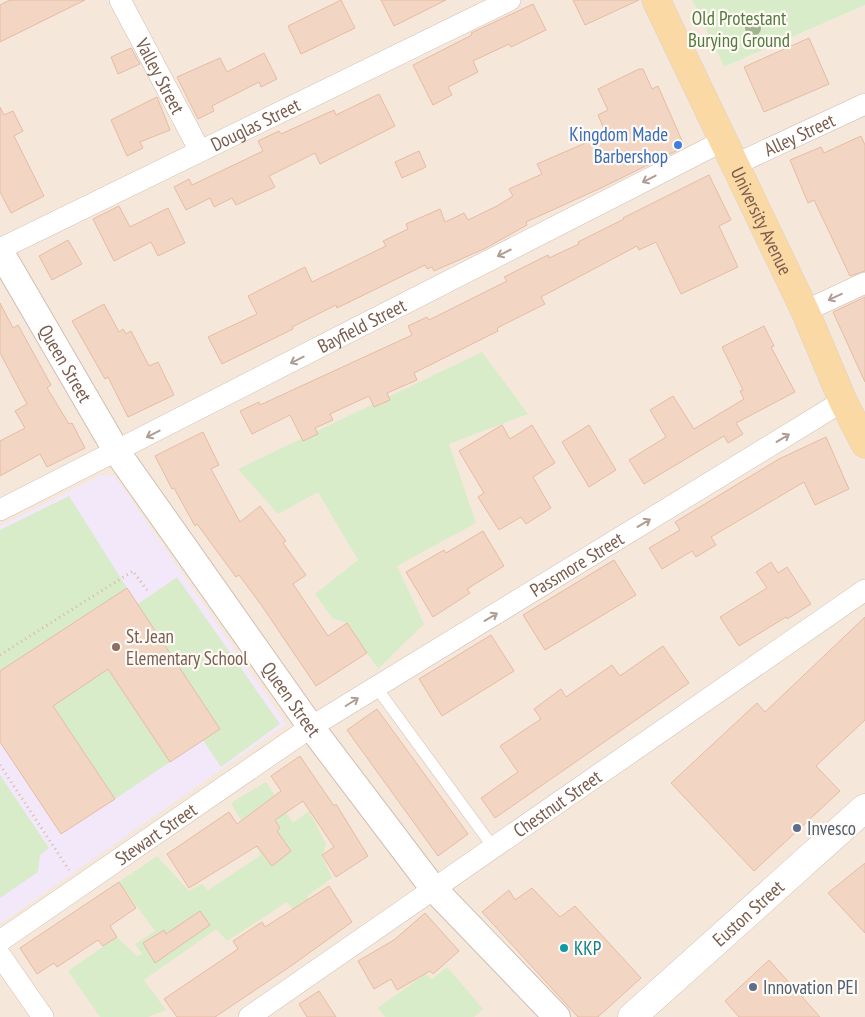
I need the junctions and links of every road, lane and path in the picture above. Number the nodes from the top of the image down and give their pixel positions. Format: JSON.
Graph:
{"nodes":[{"id":1,"x":120,"y":0,"type":"edge"},
{"id":2,"x":510,"y":0,"type":"edge"},
{"id":3,"x":656,"y":0,"type":"edge"},
{"id":4,"x":865,"y":104,"type":"edge"},
{"id":5,"x":200,"y":152,"type":"junction"},
{"id":6,"x":729,"y":153,"type":"junction"},
{"id":7,"x":0,"y":250,"type":"edge"},
{"id":8,"x":865,"y":283,"type":"edge"},
{"id":9,"x":805,"y":311,"type":"junction"},
{"id":10,"x":843,"y":401,"type":"junction"},
{"id":11,"x":865,"y":444,"type":"edge"},
{"id":12,"x":117,"y":452,"type":"junction"},
{"id":13,"x":0,"y":510,"type":"edge"},
{"id":14,"x":146,"y":590,"type":"dead end"},
{"id":15,"x":865,"y":590,"type":"edge"},
{"id":16,"x":0,"y":655,"type":"edge"},
{"id":17,"x":376,"y":687,"type":"junction"},
{"id":18,"x":310,"y":727,"type":"junction"},
{"id":19,"x":0,"y":765,"type":"edge"},
{"id":20,"x":865,"y":808,"type":"edge"},
{"id":21,"x":493,"y":847,"type":"junction"},
{"id":22,"x":72,"y":874,"type":"dead end"},
{"id":23,"x":433,"y":888,"type":"junction"},
{"id":24,"x":0,"y":941,"type":"edge"},
{"id":25,"x":0,"y":955,"type":"edge"},
{"id":26,"x":43,"y":1017,"type":"edge"},
{"id":27,"x":249,"y":1017,"type":"edge"},
{"id":28,"x":557,"y":1017,"type":"edge"},
{"id":29,"x":632,"y":1017,"type":"edge"}],
"edges":[{"from":1,"to":5,"type":"street","name":"Valley Street"},
{"from":2,"to":5,"type":"street","name":"Douglas Street"},
{"from":3,"to":6,"type":"main road","name":"University Avenue"},
{"from":4,"to":6,"type":"street","name":"Alley Street"},
{"from":5,"to":7,"type":"street","name":"Douglas Street"},
{"from":6,"to":9,"type":"main road","name":"University Avenue"},
{"from":6,"to":12,"type":"street","name":"Bayfield Street","one_way":true},
{"from":7,"to":12,"type":"street","name":"Queen Street"},
{"from":8,"to":9,"type":"street","one_way":true},
{"from":9,"to":10,"type":"main road","name":"University Avenue"},
{"from":10,"to":11,"type":"main road","name":"University Avenue"},
{"from":17,"to":10,"type":"street","name":"Passmore Street","one_way":true},
{"from":12,"to":13,"type":"street","name":"Bayfield Street"},
{"from":12,"to":18,"type":"street","name":"Queen Street"},
{"from":14,"to":16,"type":"path"},
{"from":15,"to":21,"type":"street","name":"Chestnut Street"},
{"from":18,"to":17,"type":"street","name":"Passmore Street","one_way":true},
{"from":17,"to":21,"type":"lane"},
{"from":18,"to":23,"type":"street","name":"Queen Street"},
{"from":18,"to":24,"type":"street","name":"Stewart Street"},
{"from":19,"to":22,"type":"path"},
{"from":20,"to":29,"type":"main road","name":"Euston Street"},
{"from":21,"to":23,"type":"street","name":"Chestnut Street"},
{"from":23,"to":27,"type":"street","name":"Chestnut Street"},
{"from":23,"to":28,"type":"street","name":"Queen Street"},
{"from":25,"to":26,"type":"street"}]}
